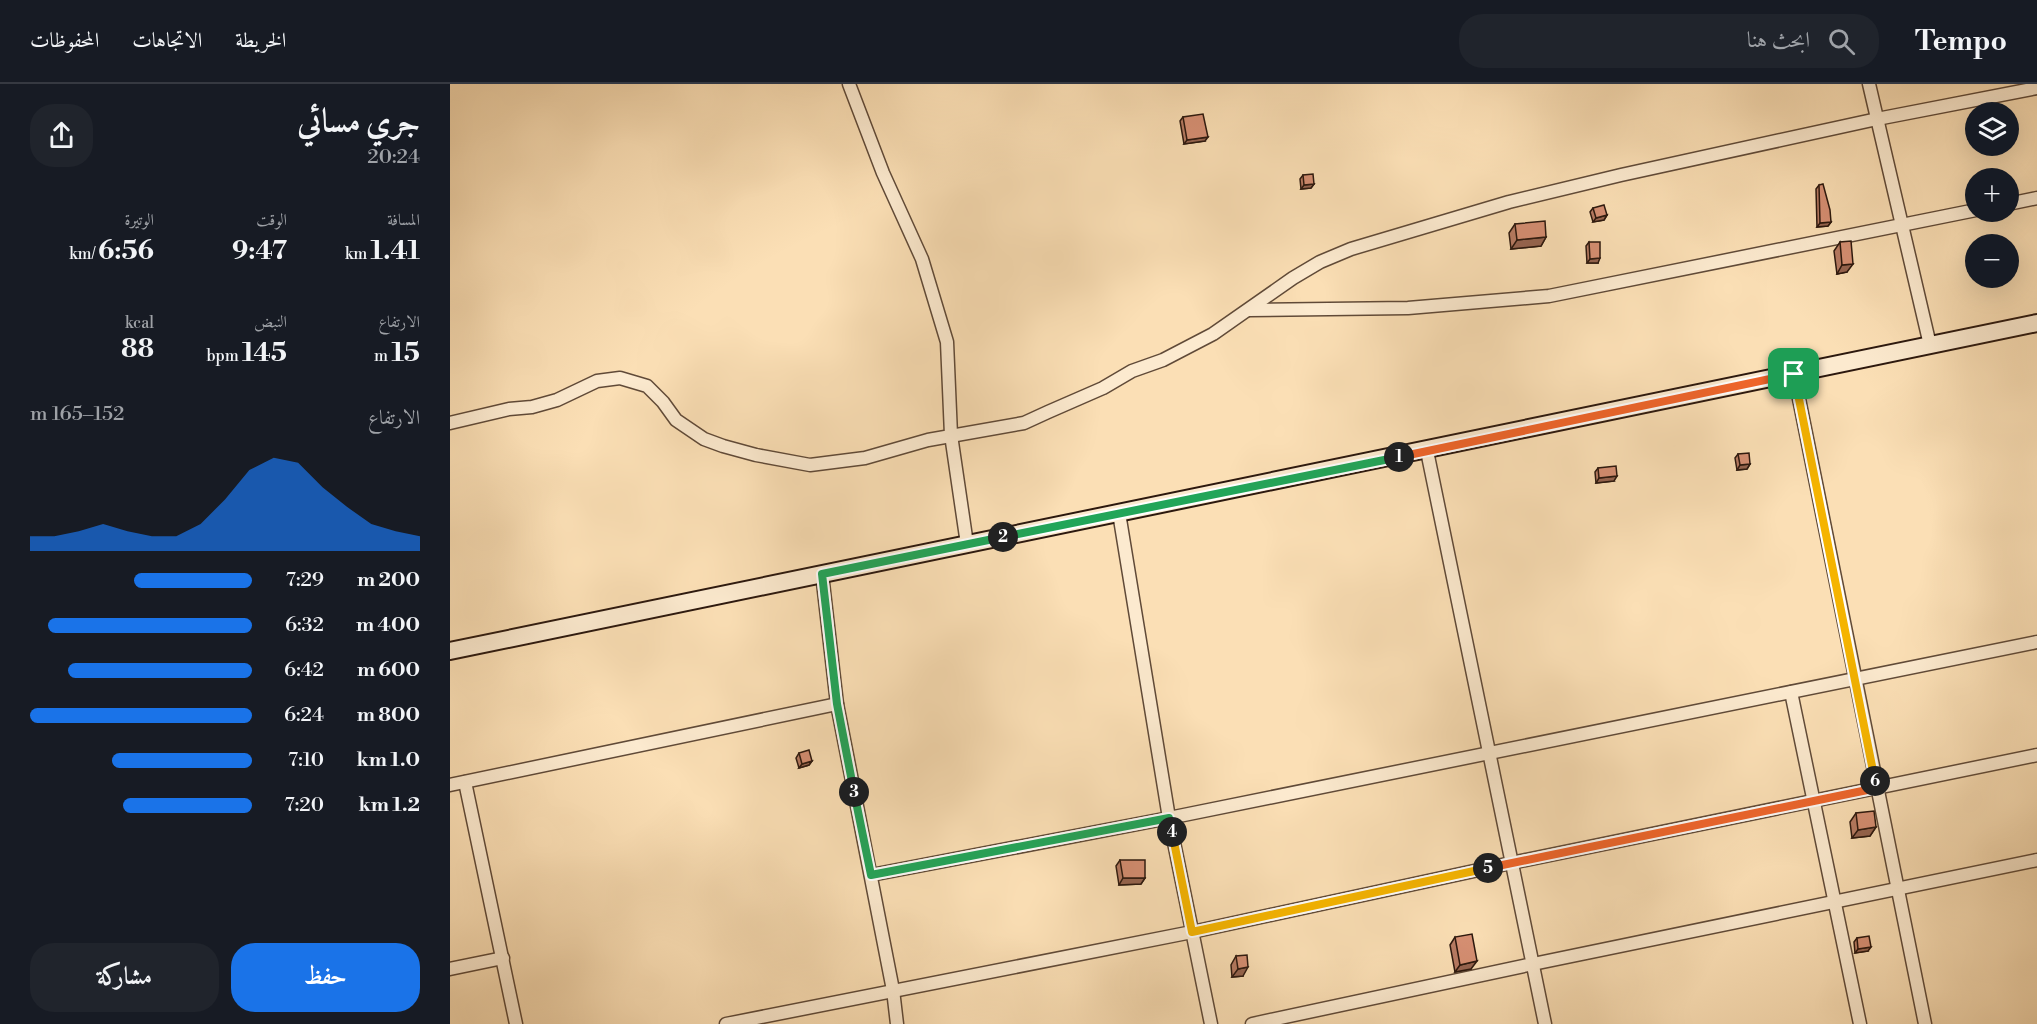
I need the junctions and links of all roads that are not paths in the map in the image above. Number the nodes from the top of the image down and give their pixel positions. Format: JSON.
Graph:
{"nodes":[{"id":1,"x":849,"y":84,"type":"edge"},
{"id":2,"x":1869,"y":84,"type":"edge"},
{"id":3,"x":2037,"y":88,"type":"edge"},
{"id":4,"x":1877,"y":119,"type":"junction"},
{"id":5,"x":2037,"y":198,"type":"edge"},
{"id":6,"x":2019,"y":202,"type":"edge"},
{"id":7,"x":1965,"y":212,"type":"edge"},
{"id":8,"x":1901,"y":225,"type":"junction"},
{"id":9,"x":1249,"y":310,"type":"junction"},
{"id":10,"x":2037,"y":323,"type":"edge"},
{"id":11,"x":1930,"y":345,"type":"junction"},
{"id":12,"x":1794,"y":374,"type":"junction"},
{"id":13,"x":450,"y":423,"type":"edge"},
{"id":14,"x":951,"y":435,"type":"junction"},
{"id":15,"x":1427,"y":451,"type":"junction"},
{"id":16,"x":1119,"y":513,"type":"junction"},
{"id":17,"x":967,"y":544,"type":"junction"},
{"id":18,"x":822,"y":574,"type":"junction"},
{"id":19,"x":2037,"y":642,"type":"edge"},
{"id":20,"x":450,"y":651,"type":"edge"},
{"id":21,"x":1856,"y":678,"type":"junction"},
{"id":22,"x":1791,"y":692,"type":"junction"},
{"id":23,"x":837,"y":704,"type":"junction"},
{"id":24,"x":1489,"y":752,"type":"junction"},
{"id":25,"x":2037,"y":755,"type":"edge"},
{"id":26,"x":465,"y":782,"type":"junction"},
{"id":27,"x":450,"y":785,"type":"edge"},
{"id":28,"x":1877,"y":788,"type":"junction"},
{"id":29,"x":1812,"y":802,"type":"junction"},
{"id":30,"x":1169,"y":818,"type":"junction"},
{"id":31,"x":2037,"y":860,"type":"edge"},
{"id":32,"x":1511,"y":863,"type":"junction"},
{"id":33,"x":871,"y":875,"type":"junction"},
{"id":34,"x":1898,"y":889,"type":"junction"},
{"id":35,"x":1834,"y":903,"type":"junction"},
{"id":36,"x":1192,"y":932,"type":"junction"},
{"id":37,"x":502,"y":958,"type":"junction"},
{"id":38,"x":1533,"y":964,"type":"junction"},
{"id":39,"x":450,"y":969,"type":"edge"},
{"id":40,"x":893,"y":990,"type":"junction"},
{"id":41,"x":516,"y":1024,"type":"edge"},
{"id":42,"x":726,"y":1024,"type":"edge"},
{"id":43,"x":897,"y":1024,"type":"edge"},
{"id":44,"x":1211,"y":1024,"type":"edge"},
{"id":45,"x":1252,"y":1024,"type":"edge"},
{"id":46,"x":1545,"y":1024,"type":"edge"},
{"id":47,"x":1860,"y":1024,"type":"edge"},
{"id":48,"x":1924,"y":1024,"type":"edge"}],
"edges":[{"from":1,"to":14,"type":"street"},
{"from":2,"to":4,"type":"street"},
{"from":3,"to":4,"type":"street"},
{"from":4,"to":8,"type":"street"},
{"from":4,"to":9,"type":"street"},
{"from":5,"to":6,"type":"street"},
{"from":7,"to":8,"type":"street"},
{"from":8,"to":9,"type":"street"},
{"from":8,"to":11,"type":"street"},
{"from":9,"to":14,"type":"street"},
{"from":10,"to":11,"type":"street"},
{"from":11,"to":12,"type":"street"},
{"from":12,"to":15,"type":"street"},
{"from":12,"to":21,"type":"street"},
{"from":13,"to":14,"type":"street"},
{"from":14,"to":17,"type":"street"},
{"from":15,"to":16,"type":"street"},
{"from":15,"to":24,"type":"street"},
{"from":16,"to":17,"type":"street"},
{"from":16,"to":30,"type":"street"},
{"from":17,"to":18,"type":"street"},
{"from":18,"to":20,"type":"street"},
{"from":18,"to":23,"type":"street"},
{"from":19,"to":21,"type":"street"},
{"from":21,"to":22,"type":"street"},
{"from":21,"to":28,"type":"street"},
{"from":22,"to":24,"type":"street"},
{"from":22,"to":29,"type":"street"},
{"from":23,"to":26,"type":"street"},
{"from":23,"to":33,"type":"street"},
{"from":24,"to":30,"type":"street"},
{"from":24,"to":32,"type":"street"},
{"from":25,"to":28,"type":"street"},
{"from":26,"to":27,"type":"street"},
{"from":26,"to":37,"type":"street"},
{"from":28,"to":29,"type":"street"},
{"from":28,"to":34,"type":"street"},
{"from":29,"to":32,"type":"street"},
{"from":29,"to":35,"type":"street"},
{"from":30,"to":33,"type":"street"},
{"from":30,"to":36,"type":"street"},
{"from":31,"to":34,"type":"street"},
{"from":32,"to":36,"type":"street"},
{"from":32,"to":38,"type":"street"},
{"from":33,"to":40,"type":"street"},
{"from":34,"to":35,"type":"street"},
{"from":34,"to":48,"type":"street"},
{"from":35,"to":38,"type":"street"},
{"from":35,"to":47,"type":"street"},
{"from":36,"to":40,"type":"street"},
{"from":36,"to":44,"type":"street"},
{"from":37,"to":39,"type":"street"},
{"from":37,"to":41,"type":"street"},
{"from":38,"to":45,"type":"street"},
{"from":38,"to":46,"type":"street"},
{"from":40,"to":42,"type":"street"},
{"from":40,"to":43,"type":"street"}]}
